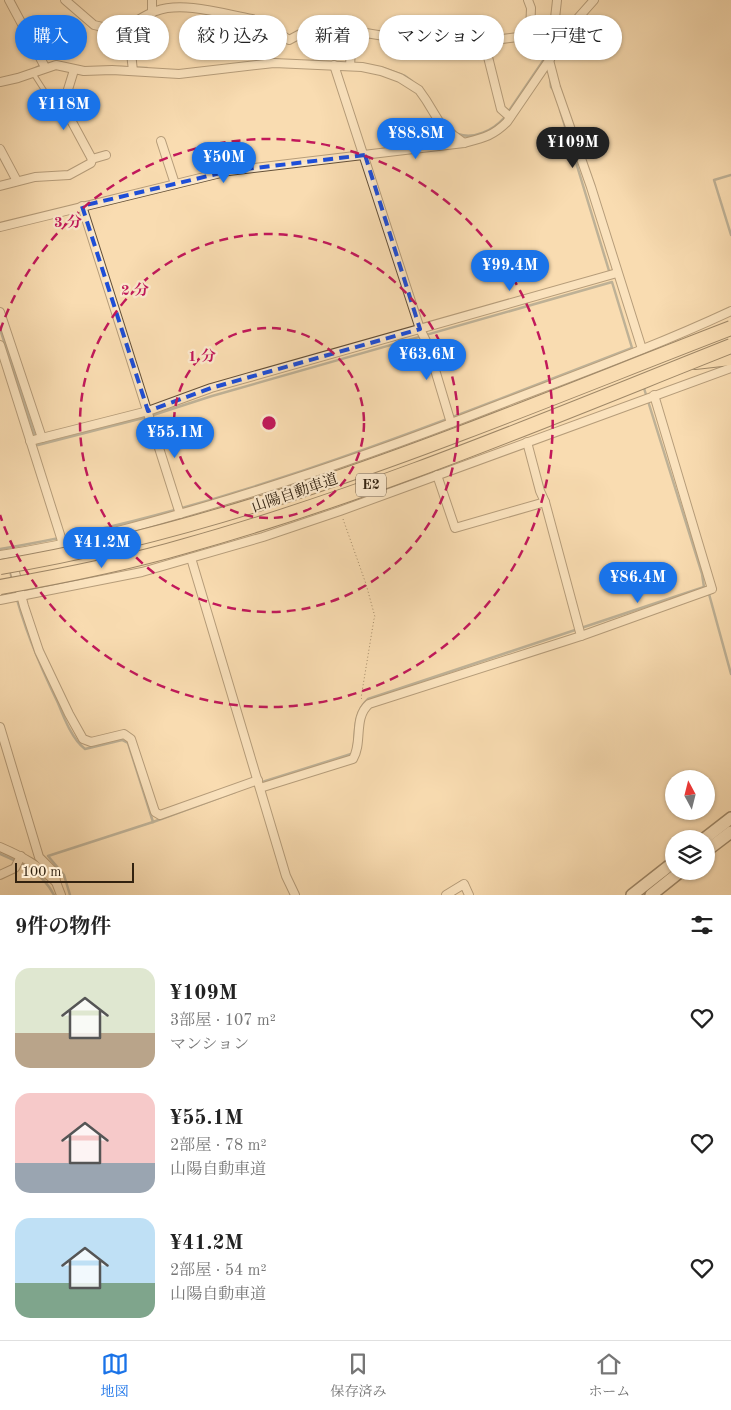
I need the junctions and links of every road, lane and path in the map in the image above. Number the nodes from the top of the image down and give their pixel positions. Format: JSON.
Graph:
{"nodes":[{"id":1,"x":10,"y":0,"type":"edge"},
{"id":2,"x":65,"y":0,"type":"edge"},
{"id":3,"x":152,"y":0,"type":"edge"},
{"id":4,"x":528,"y":0,"type":"edge"},
{"id":5,"x":556,"y":0,"type":"edge"},
{"id":6,"x":594,"y":0,"type":"edge"},
{"id":7,"x":152,"y":13,"type":"junction"},
{"id":8,"x":148,"y":15,"type":"edge"},
{"id":9,"x":556,"y":15,"type":"edge"},
{"id":10,"x":581,"y":15,"type":"edge"},
{"id":11,"x":97,"y":26,"type":"edge"},
{"id":12,"x":297,"y":37,"type":"edge"},
{"id":13,"x":504,"y":39,"type":"edge"},
{"id":14,"x":132,"y":60,"type":"edge"},
{"id":15,"x":350,"y":60,"type":"edge"},
{"id":16,"x":489,"y":60,"type":"edge"},
{"id":17,"x":550,"y":60,"type":"joint"},
{"id":18,"x":350,"y":64,"type":"junction"},
{"id":19,"x":44,"y":65,"type":"junction"},
{"id":20,"x":334,"y":65,"type":"junction"},
{"id":21,"x":133,"y":68,"type":"junction"},
{"id":22,"x":74,"y":70,"type":"junction"},
{"id":23,"x":33,"y":73,"type":"junction"},
{"id":24,"x":0,"y":82,"type":"edge"},
{"id":25,"x":65,"y":109,"type":"junction"},
{"id":26,"x":508,"y":116,"type":"junction"},
{"id":27,"x":161,"y":141,"type":"dead end"},
{"id":28,"x":464,"y":143,"type":"junction"},
{"id":29,"x":0,"y":149,"type":"edge"},
{"id":30,"x":106,"y":155,"type":"dead end"},
{"id":31,"x":364,"y":155,"type":"junction"},
{"id":32,"x":92,"y":160,"type":"junction"},
{"id":33,"x":17,"y":181,"type":"junction"},
{"id":34,"x":175,"y":184,"type":"junction"},
{"id":35,"x":0,"y":186,"type":"edge"},
{"id":36,"x":82,"y":206,"type":"junction"},
{"id":37,"x":0,"y":227,"type":"edge"},
{"id":38,"x":612,"y":274,"type":"junction"},
{"id":39,"x":731,"y":311,"type":"edge"},
{"id":40,"x":0,"y":312,"type":"edge"},
{"id":41,"x":731,"y":328,"type":"edge"},
{"id":42,"x":422,"y":333,"type":"junction"},
{"id":43,"x":0,"y":345,"type":"edge"},
{"id":44,"x":731,"y":346,"type":"edge"},
{"id":45,"x":636,"y":351,"type":"junction"},
{"id":46,"x":731,"y":358,"type":"edge"},
{"id":47,"x":692,"y":362,"type":"junction"},
{"id":48,"x":731,"y":368,"type":"edge"},
{"id":49,"x":649,"y":397,"type":"junction"},
{"id":50,"x":149,"y":414,"type":"junction"},
{"id":51,"x":450,"y":420,"type":"junction"},
{"id":52,"x":36,"y":439,"type":"junction"},
{"id":53,"x":526,"y":442,"type":"junction"},
{"id":54,"x":437,"y":475,"type":"junction"},
{"id":55,"x":545,"y":502,"type":"junction"},
{"id":56,"x":179,"y":511,"type":"junction"},
{"id":57,"x":340,"y":511,"type":"junction"},
{"id":58,"x":62,"y":540,"type":"junction"},
{"id":59,"x":4,"y":557,"type":"edge"},
{"id":60,"x":191,"y":558,"type":"junction"},
{"id":61,"x":0,"y":587,"type":"edge"},
{"id":62,"x":18,"y":597,"type":"junction"},
{"id":63,"x":0,"y":600,"type":"edge"},
{"id":64,"x":580,"y":632,"type":"junction"},
{"id":65,"x":363,"y":700,"type":"dead end"},
{"id":66,"x":0,"y":726,"type":"edge"},
{"id":67,"x":259,"y":784,"type":"junction"},
{"id":68,"x":731,"y":818,"type":"edge"},
{"id":69,"x":715,"y":830,"type":"edge"},
{"id":70,"x":731,"y":832,"type":"edge"},
{"id":71,"x":715,"y":844,"type":"edge"},
{"id":72,"x":0,"y":847,"type":"edge"},
{"id":73,"x":19,"y":860,"type":"junction"},
{"id":74,"x":665,"y":869,"type":"edge"},
{"id":75,"x":0,"y":875,"type":"edge"},
{"id":76,"x":670,"y":880,"type":"edge"},
{"id":77,"x":56,"y":882,"type":"junction"},
{"id":78,"x":61,"y":895,"type":"edge"},
{"id":79,"x":295,"y":895,"type":"edge"},
{"id":80,"x":446,"y":895,"type":"edge"},
{"id":81,"x":469,"y":895,"type":"edge"},
{"id":82,"x":632,"y":895,"type":"edge"},
{"id":83,"x":651,"y":895,"type":"edge"}],
"edges":[{"from":1,"to":19,"type":"street"},
{"from":2,"to":11,"type":"street"},
{"from":3,"to":7,"type":"street"},
{"from":4,"to":13,"type":"street"},
{"from":5,"to":9,"type":"street"},
{"from":6,"to":10,"type":"street"},
{"from":7,"to":8,"type":"street"},
{"from":7,"to":12,"type":"street"},
{"from":14,"to":21,"type":"street"},
{"from":15,"to":18,"type":"street"},
{"from":16,"to":26,"type":"street"},
{"from":17,"to":26,"type":"street"},
{"from":17,"to":38,"type":"street"},
{"from":18,"to":20,"type":"street"},
{"from":18,"to":28,"type":"street"},
{"from":19,"to":22,"type":"street"},
{"from":19,"to":23,"type":"street"},
{"from":20,"to":21,"type":"street"},
{"from":20,"to":31,"type":"street"},
{"from":21,"to":22,"type":"street"},
{"from":22,"to":25,"type":"street"},
{"from":23,"to":24,"type":"street"},
{"from":23,"to":25,"type":"lane"},
{"from":25,"to":32,"type":"street"},
{"from":26,"to":28,"type":"street"},
{"from":27,"to":34,"type":"street"},
{"from":28,"to":31,"type":"street"},
{"from":29,"to":33,"type":"street"},
{"from":30,"to":32,"type":"street"},
{"from":31,"to":34,"type":"street"},
{"from":31,"to":42,"type":"street"},
{"from":32,"to":33,"type":"street"},
{"from":33,"to":35,"type":"street"},
{"from":34,"to":36,"type":"street"},
{"from":36,"to":37,"type":"street"},
{"from":36,"to":50,"type":"street"},
{"from":38,"to":42,"type":"street"},
{"from":38,"to":45,"type":"street"},
{"from":39,"to":45,"type":"street"},
{"from":40,"to":52,"type":"street"},
{"from":41,"to":59,"type":"highway","name":"山陽自動車道","number":"E2","bridge":true},
{"from":42,"to":50,"type":"street"},
{"from":42,"to":51,"type":"street"},
{"from":43,"to":52,"type":"street"},
{"from":44,"to":47,"type":"highway","name":"山陽自動車道","number":"E2","bridge":true},
{"from":45,"to":51,"type":"street"},
{"from":46,"to":47,"type":"highway"},
{"from":47,"to":61,"type":"highway","name":"山陽自動車道","number":"E2","bridge":true},
{"from":48,"to":49,"type":"street"},
{"from":49,"to":53,"type":"street"},
{"from":49,"to":64,"type":"street"},
{"from":50,"to":52,"type":"street"},
{"from":50,"to":56,"type":"street"},
{"from":51,"to":56,"type":"street"},
{"from":52,"to":58,"type":"street"},
{"from":53,"to":54,"type":"street"},
{"from":53,"to":55,"type":"street"},
{"from":54,"to":55,"type":"street"},
{"from":54,"to":57,"type":"street"},
{"from":55,"to":64,"type":"street"},
{"from":56,"to":58,"type":"street"},
{"from":57,"to":60,"type":"street"},
{"from":57,"to":65,"type":"path"},
{"from":58,"to":59,"type":"street"},
{"from":59,"to":62,"type":"street"},
{"from":60,"to":62,"type":"street"},
{"from":60,"to":67,"type":"street"},
{"from":62,"to":63,"type":"street"},
{"from":62,"to":67,"type":"street"},
{"from":64,"to":67,"type":"street"},
{"from":66,"to":77,"type":"street"},
{"from":67,"to":79,"type":"street"},
{"from":68,"to":69,"type":"street"},
{"from":70,"to":71,"type":"street"},
{"from":72,"to":73,"type":"street"},
{"from":73,"to":75,"type":"street"},
{"from":73,"to":77,"type":"street"},
{"from":74,"to":82,"type":"street"},
{"from":76,"to":83,"type":"street"},
{"from":77,"to":78,"type":"street"},
{"from":80,"to":81,"type":"street"}]}
